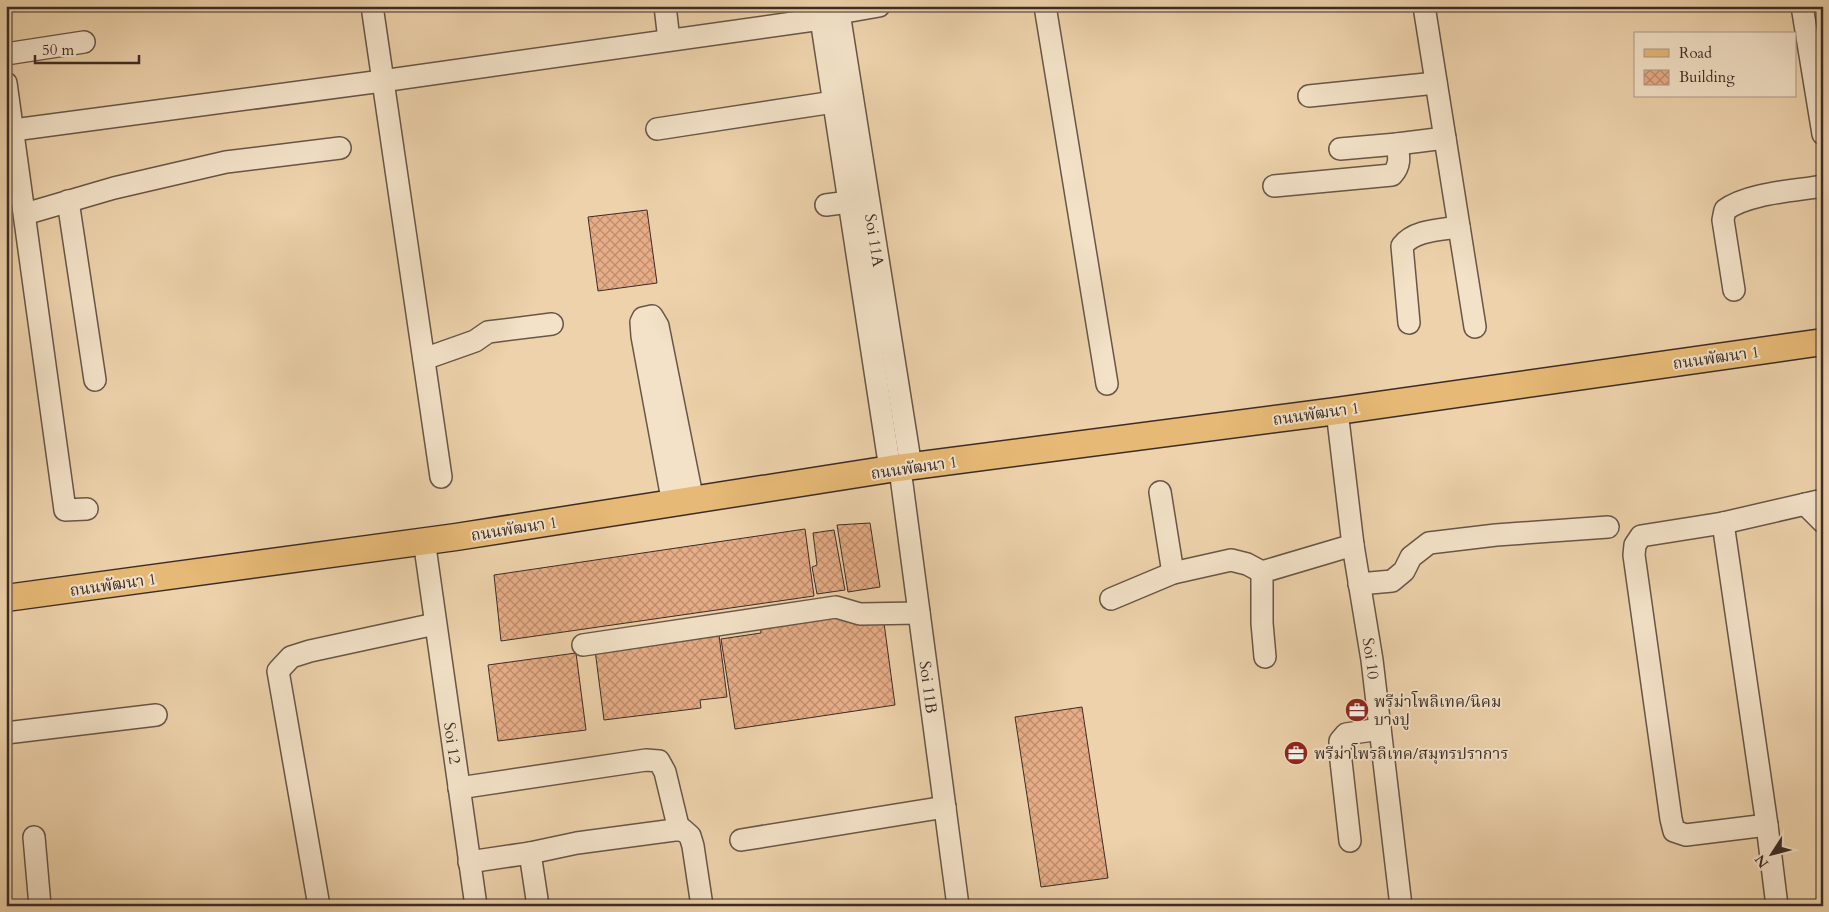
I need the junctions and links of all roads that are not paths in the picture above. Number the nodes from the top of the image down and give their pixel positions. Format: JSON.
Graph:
{"nodes":[{"id":1,"x":372,"y":6,"type":"edge"},
{"id":2,"x":665,"y":6,"type":"edge"},
{"id":3,"x":879,"y":6,"type":"edge"},
{"id":4,"x":1045,"y":6,"type":"edge"},
{"id":5,"x":1424,"y":6,"type":"edge"},
{"id":6,"x":1802,"y":6,"type":"edge"},
{"id":7,"x":830,"y":16,"type":"junction"},
{"id":8,"x":669,"y":40,"type":"junction"},
{"id":9,"x":84,"y":42,"type":"dead end"},
{"id":10,"x":6,"y":54,"type":"edge"},
{"id":11,"x":382,"y":81,"type":"junction"},
{"id":12,"x":6,"y":83,"type":"edge"},
{"id":13,"x":1436,"y":83,"type":"junction"},
{"id":14,"x":1309,"y":96,"type":"dead end"},
{"id":15,"x":843,"y":101,"type":"junction"},
{"id":16,"x":1822,"y":122,"type":"edge"},
{"id":17,"x":657,"y":129,"type":"dead end"},
{"id":18,"x":10,"y":131,"type":"edge"},
{"id":19,"x":849,"y":136,"type":"junction"},
{"id":20,"x":1445,"y":138,"type":"junction"},
{"id":21,"x":1397,"y":144,"type":"junction"},
{"id":22,"x":340,"y":148,"type":"dead end"},
{"id":23,"x":1340,"y":149,"type":"dead end"},
{"id":24,"x":1274,"y":186,"type":"dead end"},
{"id":25,"x":1823,"y":186,"type":"edge"},
{"id":26,"x":68,"y":201,"type":"junction"},
{"id":27,"x":849,"y":202,"type":"junction"},
{"id":28,"x":826,"y":205,"type":"dead end"},
{"id":29,"x":24,"y":214,"type":"junction"},
{"id":30,"x":1459,"y":227,"type":"junction"},
{"id":31,"x":864,"y":230,"type":"junction"},
{"id":32,"x":1734,"y":290,"type":"dead end"},
{"id":33,"x":1409,"y":323,"type":"dead end"},
{"id":34,"x":552,"y":324,"type":"dead end"},
{"id":35,"x":1475,"y":327,"type":"dead end"},
{"id":36,"x":1823,"y":342,"type":"edge"},
{"id":37,"x":424,"y":360,"type":"junction"},
{"id":38,"x":95,"y":380,"type":"dead end"},
{"id":39,"x":1107,"y":384,"type":"dead end"},
{"id":40,"x":1337,"y":411,"type":"junction"},
{"id":41,"x":900,"y":468,"type":"junction"},
{"id":42,"x":441,"y":477,"type":"dead end"},
{"id":43,"x":1160,"y":492,"type":"dead end"},
{"id":44,"x":1814,"y":502,"type":"edge"},
{"id":45,"x":683,"y":503,"type":"junction"},
{"id":46,"x":87,"y":509,"type":"dead end"},
{"id":47,"x":1823,"y":522,"type":"edge"},
{"id":48,"x":1723,"y":523,"type":"junction"},
{"id":49,"x":1608,"y":527,"type":"dead end"},
{"id":50,"x":424,"y":540,"type":"junction"},
{"id":51,"x":1353,"y":545,"type":"junction"},
{"id":52,"x":1262,"y":572,"type":"junction"},
{"id":53,"x":1173,"y":573,"type":"junction"},
{"id":54,"x":1360,"y":584,"type":"junction"},
{"id":55,"x":6,"y":598,"type":"edge"},
{"id":56,"x":1111,"y":599,"type":"dead end"},
{"id":57,"x":919,"y":613,"type":"junction"},
{"id":58,"x":435,"y":624,"type":"junction"},
{"id":59,"x":583,"y":645,"type":"dead end"},
{"id":60,"x":1265,"y":657,"type":"dead end"},
{"id":61,"x":156,"y":715,"type":"dead end"},
{"id":62,"x":1380,"y":728,"type":"junction"},
{"id":63,"x":6,"y":733,"type":"edge"},
{"id":64,"x":459,"y":788,"type":"junction"},
{"id":65,"x":944,"y":807,"type":"junction"},
{"id":66,"x":1767,"y":825,"type":"junction"},
{"id":67,"x":679,"y":830,"type":"junction"},
{"id":68,"x":34,"y":837,"type":"dead end"},
{"id":69,"x":740,"y":840,"type":"dead end"},
{"id":70,"x":1350,"y":841,"type":"dead end"},
{"id":71,"x":530,"y":853,"type":"junction"},
{"id":72,"x":470,"y":862,"type":"junction"},
{"id":73,"x":40,"y":906,"type":"edge"},
{"id":74,"x":319,"y":906,"type":"edge"},
{"id":75,"x":476,"y":906,"type":"edge"},
{"id":76,"x":538,"y":906,"type":"edge"},
{"id":77,"x":702,"y":906,"type":"edge"},
{"id":78,"x":958,"y":906,"type":"edge"},
{"id":79,"x":1401,"y":906,"type":"edge"},
{"id":80,"x":1777,"y":906,"type":"edge"}],
"edges":[{"from":1,"to":11,"type":"street"},
{"from":2,"to":8,"type":"street"},
{"from":3,"to":7,"type":"street"},
{"from":4,"to":39,"type":"street"},
{"from":5,"to":13,"type":"street"},
{"from":6,"to":16,"type":"street"},
{"from":7,"to":8,"type":"street"},
{"from":7,"to":15,"type":"street"},
{"from":8,"to":11,"type":"street"},
{"from":9,"to":10,"type":"street"},
{"from":11,"to":18,"type":"street"},
{"from":11,"to":37,"type":"street"},
{"from":12,"to":18,"type":"street"},
{"from":13,"to":14,"type":"street"},
{"from":13,"to":20,"type":"street"},
{"from":15,"to":17,"type":"street"},
{"from":15,"to":19,"type":"street"},
{"from":18,"to":29,"type":"street"},
{"from":19,"to":27,"type":"street"},
{"from":19,"to":31,"type":"street","name":"Soi 11A"},
{"from":20,"to":21,"type":"street"},
{"from":20,"to":30,"type":"street"},
{"from":21,"to":23,"type":"street"},
{"from":21,"to":24,"type":"street"},
{"from":22,"to":26,"type":"street"},
{"from":25,"to":32,"type":"street"},
{"from":26,"to":29,"type":"street"},
{"from":26,"to":38,"type":"street"},
{"from":27,"to":28,"type":"street"},
{"from":27,"to":31,"type":"street"},
{"from":29,"to":46,"type":"street"},
{"from":30,"to":33,"type":"street"},
{"from":30,"to":35,"type":"street"},
{"from":31,"to":41,"type":"street","name":"Soi 11B"},
{"from":34,"to":37,"type":"street"},
{"from":36,"to":40,"type":"main road","name":"ถนนพัฒนา 1"},
{"from":37,"to":42,"type":"street"},
{"from":40,"to":41,"type":"main road","name":"ถนนพัฒนา 1"},
{"from":40,"to":51,"type":"street","name":"Soi 10"},
{"from":41,"to":45,"type":"main road","name":"ถนนพัฒนา 1"},
{"from":41,"to":57,"type":"street","name":"Soi 11B"},
{"from":43,"to":53,"type":"street"},
{"from":44,"to":47,"type":"street"},
{"from":44,"to":48,"type":"street"},
{"from":45,"to":45,"type":"street"},
{"from":45,"to":50,"type":"main road","name":"ถนนพัฒนา 1"},
{"from":48,"to":66,"type":"street"},
{"from":48,"to":66,"type":"street"},
{"from":49,"to":54,"type":"street"},
{"from":50,"to":55,"type":"main road","name":"ถนนพัฒนา 1"},
{"from":50,"to":58,"type":"street","name":"Soi 12"},
{"from":51,"to":52,"type":"street"},
{"from":51,"to":54,"type":"street","name":"Soi 10"},
{"from":52,"to":53,"type":"street"},
{"from":52,"to":60,"type":"street"},
{"from":53,"to":56,"type":"street"},
{"from":54,"to":62,"type":"street","name":"Soi 10"},
{"from":57,"to":59,"type":"street"},
{"from":57,"to":65,"type":"street","name":"Soi 11B"},
{"from":58,"to":64,"type":"street","name":"Soi 12"},
{"from":58,"to":74,"type":"street"},
{"from":61,"to":63,"type":"street"},
{"from":62,"to":70,"type":"street"},
{"from":62,"to":79,"type":"street","name":"Soi 10"},
{"from":64,"to":67,"type":"street"},
{"from":64,"to":72,"type":"street","name":"Soi 12"},
{"from":65,"to":69,"type":"street"},
{"from":65,"to":78,"type":"street","name":"Soi 11B"},
{"from":66,"to":80,"type":"street"},
{"from":67,"to":71,"type":"street"},
{"from":67,"to":77,"type":"street"},
{"from":68,"to":73,"type":"street"},
{"from":71,"to":72,"type":"street"},
{"from":71,"to":76,"type":"street"},
{"from":72,"to":75,"type":"street","name":"Soi 12"}]}
